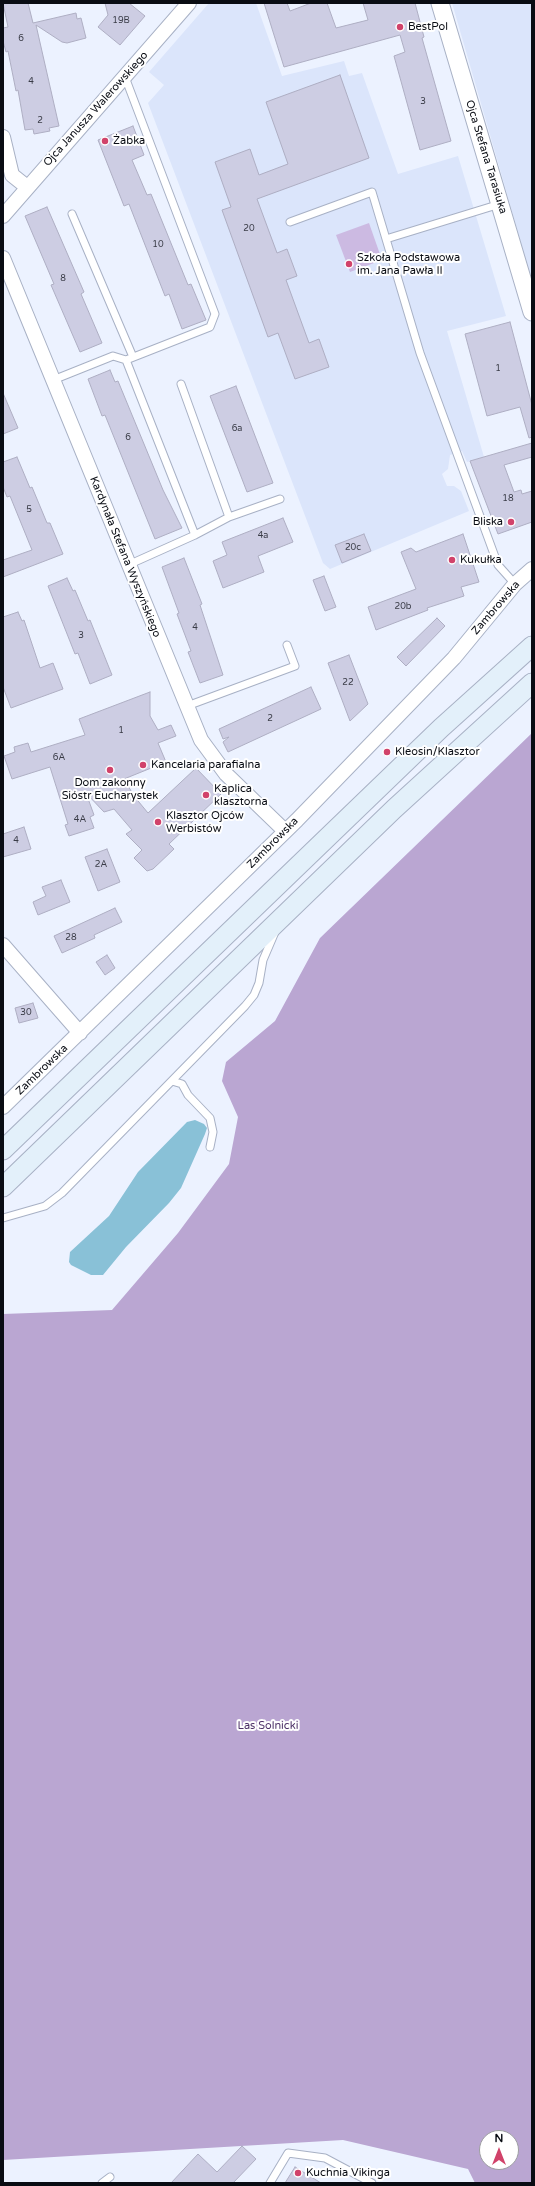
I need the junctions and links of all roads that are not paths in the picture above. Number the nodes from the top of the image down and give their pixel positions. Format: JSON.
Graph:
{"nodes":[{"id":1,"x":189,"y":3,"type":"edge"},
{"id":2,"x":440,"y":3,"type":"edge"},
{"id":3,"x":125,"y":77,"type":"junction"},
{"id":4,"x":3,"y":136,"type":"edge"},
{"id":5,"x":27,"y":187,"type":"junction"},
{"id":6,"x":500,"y":204,"type":"junction"},
{"id":7,"x":72,"y":214,"type":"dead end"},
{"id":8,"x":3,"y":216,"type":"edge"},
{"id":9,"x":290,"y":222,"type":"dead end"},
{"id":10,"x":386,"y":239,"type":"junction"},
{"id":11,"x":3,"y":258,"type":"edge"},
{"id":12,"x":532,"y":312,"type":"edge"},
{"id":13,"x":130,"y":358,"type":"junction"},
{"id":14,"x":53,"y":380,"type":"junction"},
{"id":15,"x":181,"y":384,"type":"dead end"},
{"id":16,"x":280,"y":499,"type":"dead end"},
{"id":17,"x":229,"y":516,"type":"junction"},
{"id":18,"x":195,"y":535,"type":"junction"},
{"id":19,"x":128,"y":565,"type":"junction"},
{"id":20,"x":532,"y":569,"type":"edge"},
{"id":21,"x":515,"y":584,"type":"junction"},
{"id":22,"x":287,"y":645,"type":"dead end"},
{"id":23,"x":532,"y":646,"type":"edge"},
{"id":24,"x":532,"y":683,"type":"edge"},
{"id":25,"x":187,"y":706,"type":"junction"},
{"id":26,"x":285,"y":831,"type":"junction"},
{"id":27,"x":283,"y":916,"type":"junction"},
{"id":28,"x":3,"y":945,"type":"edge"},
{"id":29,"x":80,"y":1033,"type":"junction"},
{"id":30,"x":172,"y":1081,"type":"junction"},
{"id":31,"x":3,"y":1107,"type":"edge"},
{"id":32,"x":210,"y":1147,"type":"dead end"},
{"id":33,"x":3,"y":1150,"type":"edge"},
{"id":34,"x":3,"y":1187,"type":"edge"},
{"id":35,"x":3,"y":1218,"type":"edge"},
{"id":36,"x":110,"y":2177,"type":"dead end"},
{"id":37,"x":102,"y":2183,"type":"edge"},
{"id":38,"x":270,"y":2183,"type":"edge"},
{"id":39,"x":372,"y":2183,"type":"edge"}],
"edges":[{"from":1,"to":3,"type":"street","name":"Ojca Janusza Walerowskiego"},
{"from":2,"to":6,"type":"street","name":"Ojca Stefana Tarasiuka"},
{"from":3,"to":5,"type":"street","name":"Ojca Janusza Walerowskiego"},
{"from":3,"to":13,"type":"lane"},
{"from":4,"to":5,"type":"street"},
{"from":5,"to":8,"type":"street","name":"Ojca Janusza Walerowskiego"},
{"from":6,"to":10,"type":"lane"},
{"from":6,"to":12,"type":"street","name":"Ojca Stefana Tarasiuka"},
{"from":7,"to":13,"type":"lane"},
{"from":9,"to":10,"type":"lane"},
{"from":10,"to":21,"type":"lane"},
{"from":11,"to":14,"type":"street","name":"Kardynała Stefana Wyszyńskiego"},
{"from":13,"to":14,"type":"lane"},
{"from":13,"to":18,"type":"lane"},
{"from":14,"to":19,"type":"street","name":"Kardynała Stefana Wyszyńskiego"},
{"from":15,"to":17,"type":"lane"},
{"from":16,"to":17,"type":"lane"},
{"from":17,"to":18,"type":"lane"},
{"from":18,"to":19,"type":"lane"},
{"from":19,"to":25,"type":"street","name":"Kardynała Stefana Wyszyńskiego"},
{"from":20,"to":21,"type":"street","name":"Zambrowska"},
{"from":21,"to":26,"type":"street","name":"Zambrowska"},
{"from":22,"to":25,"type":"lane"},
{"from":23,"to":33,"type":"main road"},
{"from":24,"to":27,"type":"main road"},
{"from":25,"to":26,"type":"street","name":"Kardynała Stefana Wyszyńskiego"},
{"from":26,"to":29,"type":"street","name":"Zambrowska"},
{"from":27,"to":30,"type":"lane"},
{"from":27,"to":34,"type":"main road"},
{"from":28,"to":29,"type":"street"},
{"from":29,"to":31,"type":"street","name":"Zambrowska"},
{"from":30,"to":32,"type":"lane"},
{"from":30,"to":35,"type":"lane"},
{"from":36,"to":37,"type":"lane"},
{"from":38,"to":39,"type":"lane"}]}
